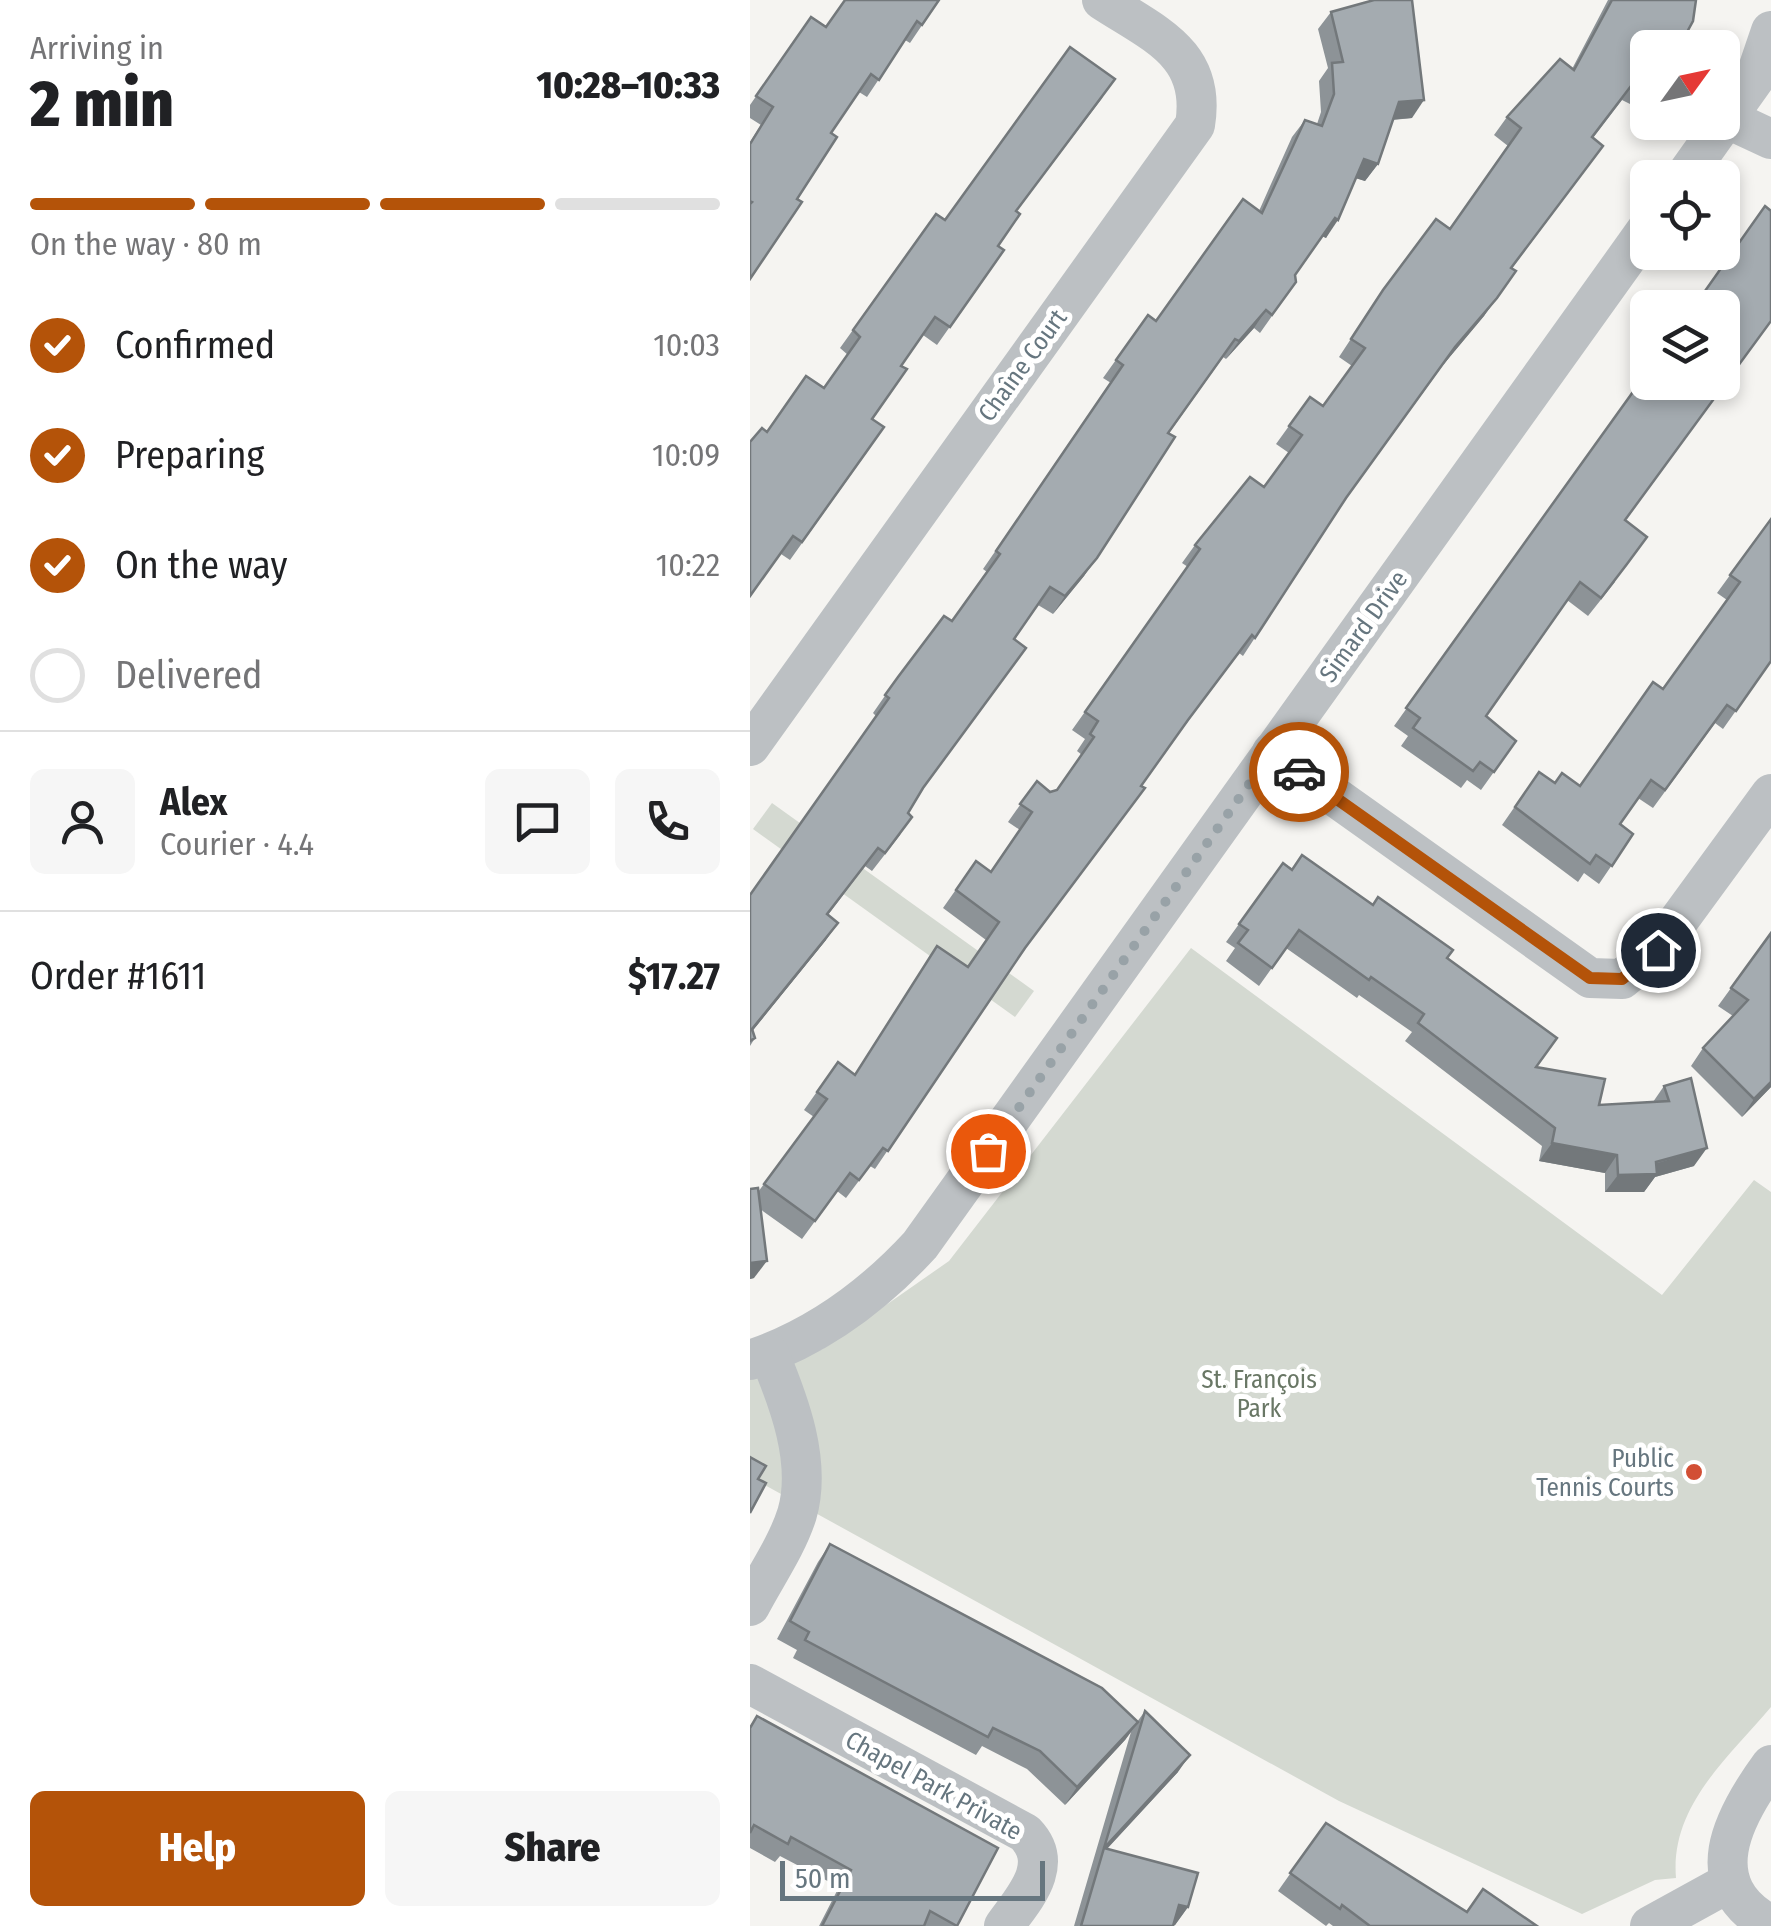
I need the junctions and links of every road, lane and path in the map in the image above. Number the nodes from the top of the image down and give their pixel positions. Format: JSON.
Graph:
{"nodes":[{"id":1,"x":1102,"y":0,"type":"edge"},
{"id":2,"x":1771,"y":31,"type":"edge"},
{"id":3,"x":1740,"y":101,"type":"edge"},
{"id":4,"x":1740,"y":125,"type":"edge"},
{"id":5,"x":1771,"y":139,"type":"edge"},
{"id":6,"x":1713,"y":140,"type":"edge"},
{"id":7,"x":1698,"y":160,"type":"edge"},
{"id":8,"x":1630,"y":253,"type":"edge"},
{"id":9,"x":750,"y":746,"type":"edge"},
{"id":10,"x":1272,"y":752,"type":"junction"},
{"id":11,"x":1771,"y":794,"type":"edge"},
{"id":12,"x":759,"y":1357,"type":"edge"},
{"id":13,"x":750,"y":1606,"type":"edge"},
{"id":14,"x":750,"y":1684,"type":"edge"},
{"id":15,"x":1771,"y":1765,"type":"edge"},
{"id":16,"x":1730,"y":1882,"type":"junction"},
{"id":17,"x":1771,"y":1924,"type":"edge"},
{"id":18,"x":1004,"y":1926,"type":"edge"},
{"id":19,"x":1650,"y":1926,"type":"edge"}],
"edges":[{"from":1,"to":9,"type":"street","name":"Chaîne Court"},
{"from":2,"to":3,"type":"street"},
{"from":4,"to":5,"type":"street"},
{"from":6,"to":7,"type":"street"},
{"from":8,"to":10,"type":"street","name":"Simard Drive"},
{"from":10,"to":11,"type":"street"},
{"from":10,"to":12,"type":"street","name":"Simard Drive"},
{"from":12,"to":13,"type":"street"},
{"from":14,"to":18,"type":"street","name":"Chapel Park Private"},
{"from":15,"to":16,"type":"street"},
{"from":16,"to":17,"type":"street"},
{"from":16,"to":19,"type":"street"}]}
